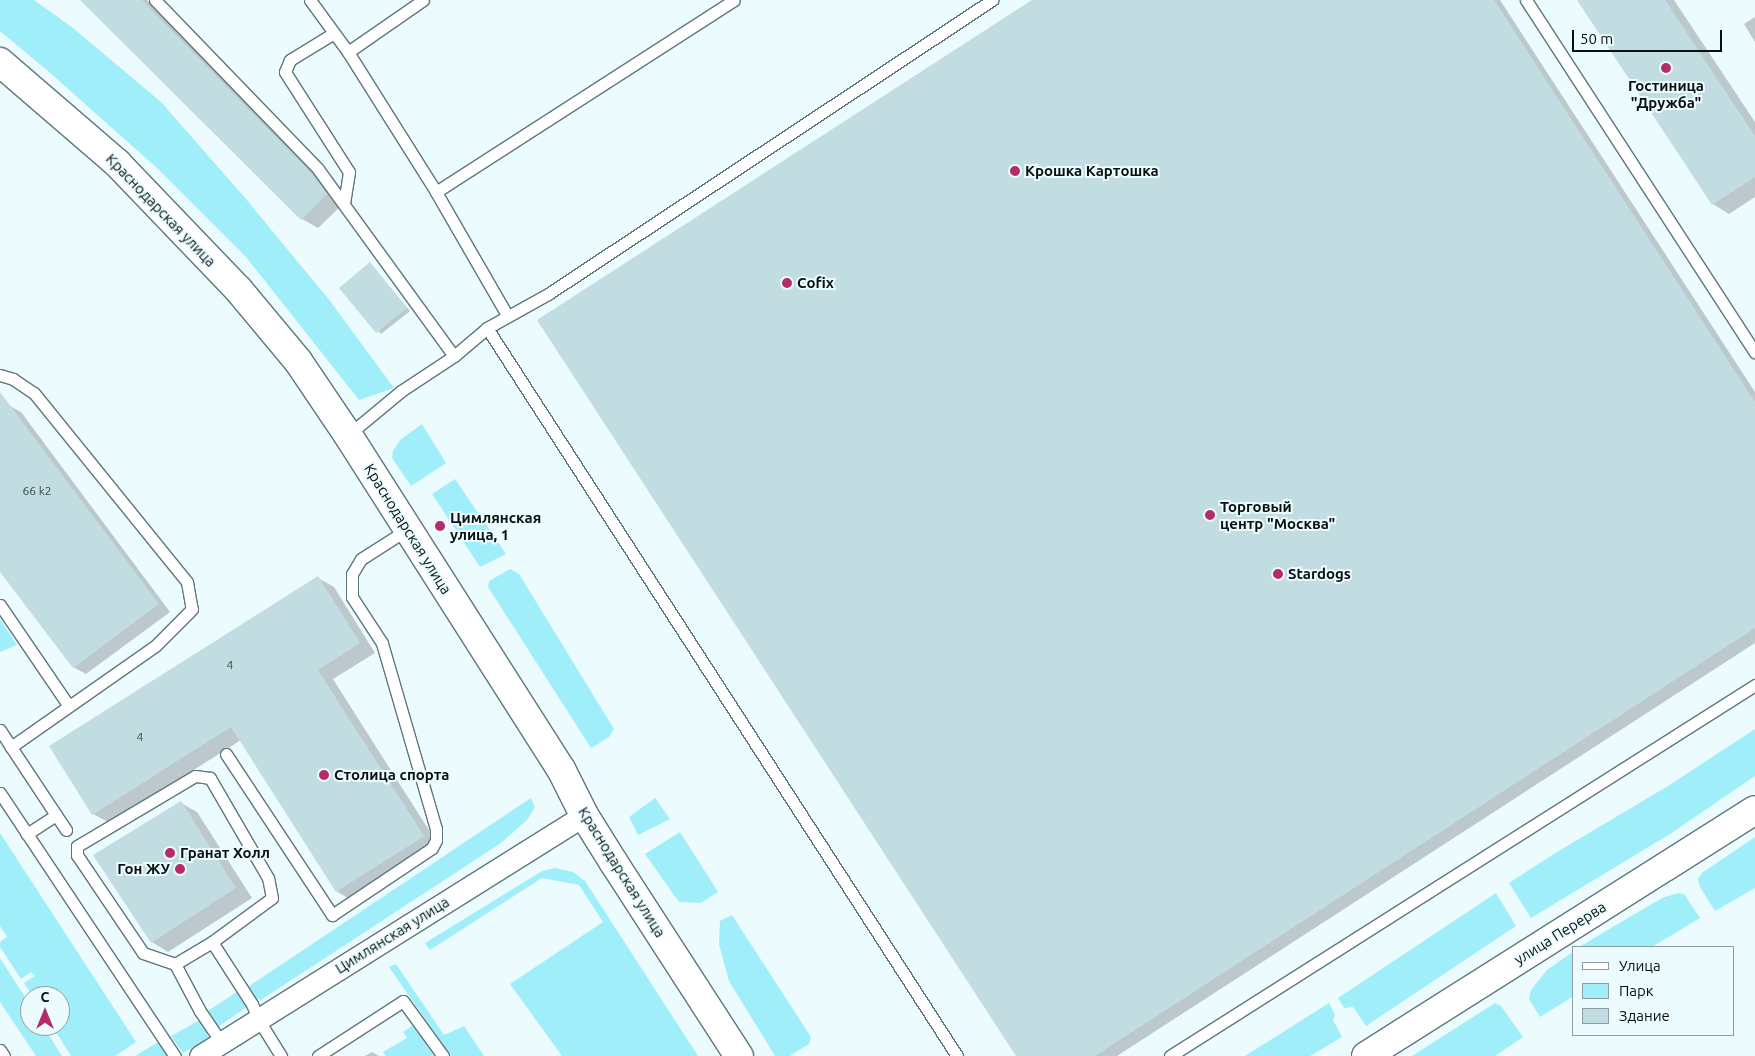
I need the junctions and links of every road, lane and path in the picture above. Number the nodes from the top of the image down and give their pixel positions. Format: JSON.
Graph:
{"nodes":[{"id":1,"x":155,"y":0,"type":"edge"},
{"id":2,"x":310,"y":0,"type":"edge"},
{"id":3,"x":423,"y":0,"type":"edge"},
{"id":4,"x":734,"y":0,"type":"edge"},
{"id":5,"x":992,"y":0,"type":"edge"},
{"id":6,"x":1526,"y":0,"type":"edge"},
{"id":7,"x":334,"y":33,"type":"junction"},
{"id":8,"x":348,"y":52,"type":"junction"},
{"id":9,"x":2,"y":67,"type":"edge"},
{"id":10,"x":436,"y":192,"type":"junction"},
{"id":11,"x":344,"y":202,"type":"junction"},
{"id":12,"x":507,"y":315,"type":"junction"},
{"id":13,"x":487,"y":328,"type":"junction"},
{"id":14,"x":1755,"y":352,"type":"edge"},
{"id":15,"x":454,"y":356,"type":"junction"},
{"id":16,"x":0,"y":375,"type":"edge"},
{"id":17,"x":348,"y":435,"type":"junction"},
{"id":18,"x":408,"y":529,"type":"junction"},
{"id":19,"x":0,"y":605,"type":"edge"},
{"id":20,"x":1755,"y":685,"type":"edge"},
{"id":21,"x":69,"y":706,"type":"junction"},
{"id":22,"x":0,"y":730,"type":"edge"},
{"id":23,"x":11,"y":747,"type":"junction"},
{"id":24,"x":226,"y":754,"type":"dead end"},
{"id":25,"x":0,"y":793,"type":"edge"},
{"id":26,"x":1755,"y":810,"type":"edge"},
{"id":27,"x":584,"y":815,"type":"junction"},
{"id":28,"x":56,"y":816,"type":"junction"},
{"id":29,"x":66,"y":830,"type":"dead end"},
{"id":30,"x":27,"y":834,"type":"junction"},
{"id":31,"x":212,"y":942,"type":"junction"},
{"id":32,"x":175,"y":964,"type":"junction"},
{"id":33,"x":258,"y":1019,"type":"junction"},
{"id":34,"x":221,"y":1042,"type":"junction"},
{"id":35,"x":0,"y":1050,"type":"edge"},
{"id":36,"x":4,"y":1056,"type":"edge"},
{"id":37,"x":175,"y":1056,"type":"edge"},
{"id":38,"x":200,"y":1056,"type":"edge"},
{"id":39,"x":282,"y":1056,"type":"edge"},
{"id":40,"x":318,"y":1056,"type":"edge"},
{"id":41,"x":442,"y":1056,"type":"edge"},
{"id":42,"x":739,"y":1056,"type":"edge"},
{"id":43,"x":957,"y":1056,"type":"edge"},
{"id":44,"x":1170,"y":1056,"type":"edge"},
{"id":45,"x":1366,"y":1056,"type":"edge"}],
"edges":[{"from":1,"to":11,"type":"lane"},
{"from":2,"to":7,"type":"lane"},
{"from":3,"to":8,"type":"lane"},
{"from":4,"to":10,"type":"lane"},
{"from":5,"to":12,"type":"lane"},
{"from":6,"to":14,"type":"lane"},
{"from":7,"to":8,"type":"lane"},
{"from":7,"to":11,"type":"lane"},
{"from":8,"to":10,"type":"lane"},
{"from":9,"to":17,"type":"street","name":"Краснодарская улица"},
{"from":10,"to":12,"type":"lane"},
{"from":11,"to":15,"type":"lane"},
{"from":12,"to":13,"type":"lane"},
{"from":13,"to":15,"type":"lane"},
{"from":13,"to":43,"type":"lane"},
{"from":15,"to":17,"type":"lane"},
{"from":16,"to":21,"type":"lane"},
{"from":17,"to":18,"type":"street","name":"Краснодарская улица"},
{"from":18,"to":24,"type":"lane"},
{"from":18,"to":27,"type":"street","name":"Краснодарская улица"},
{"from":19,"to":21,"type":"lane"},
{"from":20,"to":44,"type":"lane"},
{"from":21,"to":23,"type":"lane"},
{"from":22,"to":23,"type":"lane"},
{"from":23,"to":28,"type":"lane"},
{"from":25,"to":30,"type":"lane"},
{"from":26,"to":45,"type":"street","name":"улица Перерва"},
{"from":27,"to":33,"type":"street","name":"Цимлянская улица"},
{"from":27,"to":42,"type":"street","name":"Краснодарская улица"},
{"from":28,"to":29,"type":"lane"},
{"from":28,"to":30,"type":"lane"},
{"from":30,"to":37,"type":"lane"},
{"from":31,"to":32,"type":"lane"},
{"from":31,"to":32,"type":"lane"},
{"from":31,"to":33,"type":"lane"},
{"from":32,"to":34,"type":"lane"},
{"from":33,"to":34,"type":"street","name":"Цимлянская улица"},
{"from":33,"to":39,"type":"lane"},
{"from":34,"to":38,"type":"street","name":"Цимлянская улица"},
{"from":35,"to":36,"type":"lane"},
{"from":40,"to":41,"type":"lane"}]}
